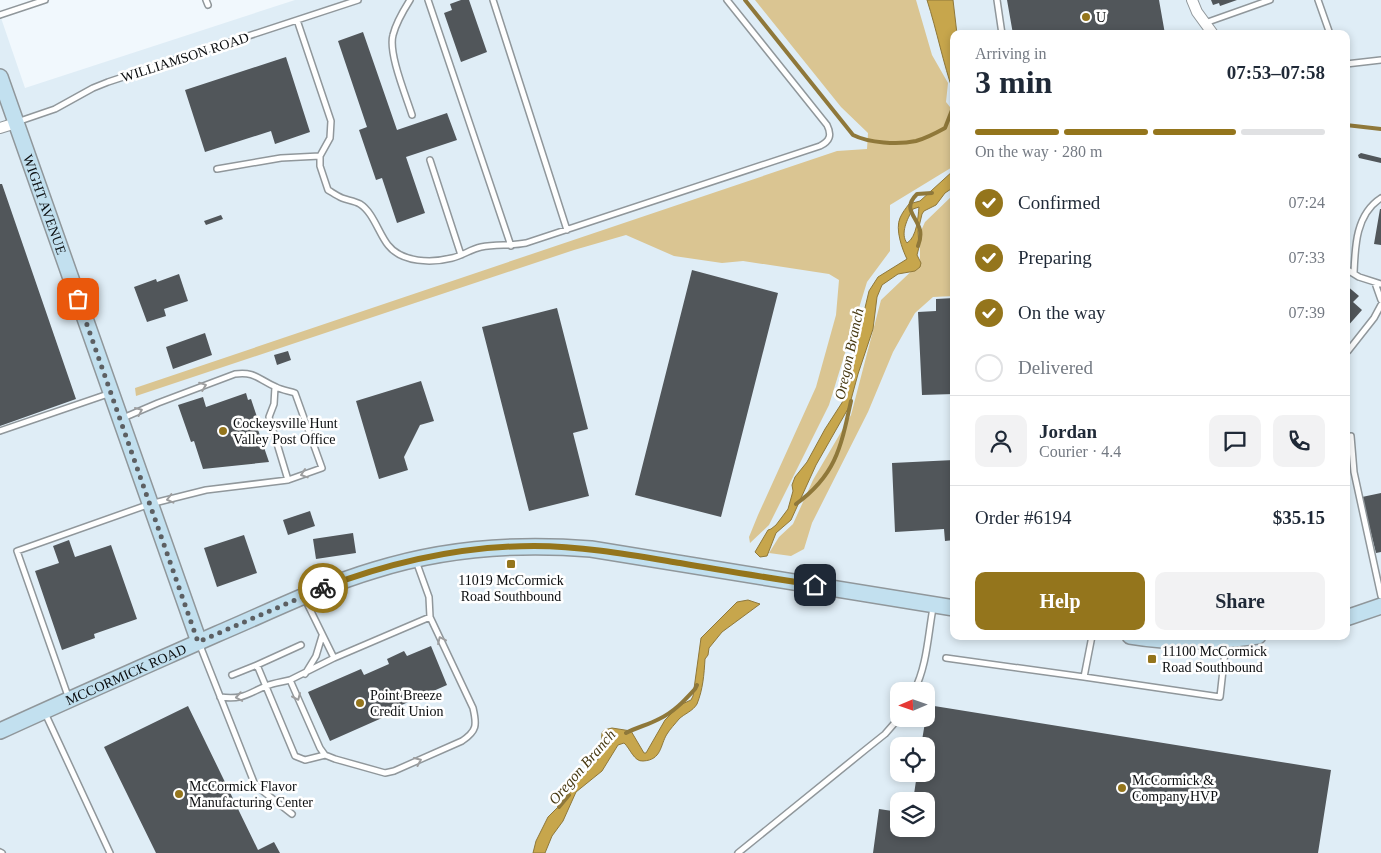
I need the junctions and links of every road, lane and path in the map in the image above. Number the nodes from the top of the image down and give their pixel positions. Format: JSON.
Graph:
{"nodes":[{"id":1,"x":46,"y":0,"type":"edge"},
{"id":2,"x":358,"y":0,"type":"edge"},
{"id":3,"x":410,"y":0,"type":"edge"},
{"id":4,"x":428,"y":0,"type":"edge"},
{"id":5,"x":493,"y":0,"type":"edge"},
{"id":6,"x":727,"y":0,"type":"edge"},
{"id":7,"x":997,"y":0,"type":"edge"},
{"id":8,"x":1192,"y":0,"type":"edge"},
{"id":9,"x":1270,"y":0,"type":"edge"},
{"id":10,"x":1318,"y":0,"type":"edge"},
{"id":11,"x":0,"y":15,"type":"edge"},
{"id":12,"x":296,"y":20,"type":"junction"},
{"id":13,"x":1205,"y":23,"type":"junction"},
{"id":14,"x":1001,"y":30,"type":"edge"},
{"id":15,"x":1210,"y":30,"type":"edge"},
{"id":16,"x":1329,"y":30,"type":"edge"},
{"id":17,"x":1381,"y":60,"type":"edge"},
{"id":18,"x":1350,"y":64,"type":"edge"},
{"id":19,"x":0,"y":77,"type":"edge"},
{"id":20,"x":412,"y":115,"type":"dead end"},
{"id":21,"x":16,"y":123,"type":"junction"},
{"id":22,"x":0,"y":128,"type":"edge"},
{"id":23,"x":320,"y":156,"type":"junction"},
{"id":24,"x":430,"y":160,"type":"dead end"},
{"id":25,"x":217,"y":169,"type":"dead end"},
{"id":26,"x":1381,"y":198,"type":"edge"},
{"id":27,"x":567,"y":230,"type":"junction"},
{"id":28,"x":511,"y":246,"type":"junction"},
{"id":29,"x":461,"y":255,"type":"junction"},
{"id":30,"x":1350,"y":271,"type":"edge"},
{"id":31,"x":1354,"y":273,"type":"junction"},
{"id":32,"x":1378,"y":284,"type":"edge"},
{"id":33,"x":1381,"y":300,"type":"edge"},
{"id":34,"x":1381,"y":305,"type":"edge"},
{"id":35,"x":1350,"y":348,"type":"edge"},
{"id":36,"x":276,"y":387,"type":"junction"},
{"id":37,"x":111,"y":393,"type":"junction"},
{"id":38,"x":120,"y":420,"type":"junction"},
{"id":39,"x":0,"y":430,"type":"edge"},
{"id":40,"x":1351,"y":436,"type":"dead end"},
{"id":41,"x":288,"y":480,"type":"junction"},
{"id":42,"x":150,"y":504,"type":"junction"},
{"id":43,"x":416,"y":559,"type":"junction"},
{"id":44,"x":1381,"y":596,"type":"edge"},
{"id":45,"x":304,"y":597,"type":"junction"},
{"id":46,"x":933,"y":605,"type":"junction"},
{"id":47,"x":1381,"y":606,"type":"edge"},
{"id":48,"x":950,"y":607,"type":"edge"},
{"id":49,"x":430,"y":617,"type":"junction"},
{"id":50,"x":1350,"y":617,"type":"edge"},
{"id":51,"x":322,"y":636,"type":"junction"},
{"id":52,"x":1091,"y":640,"type":"edge"},
{"id":53,"x":1169,"y":640,"type":"edge"},
{"id":54,"x":1226,"y":640,"type":"joint"},
{"id":55,"x":198,"y":642,"type":"junction"},
{"id":56,"x":301,"y":645,"type":"dead end"},
{"id":57,"x":334,"y":658,"type":"junction"},
{"id":58,"x":946,"y":658,"type":"dead end"},
{"id":59,"x":257,"y":665,"type":"junction"},
{"id":60,"x":305,"y":674,"type":"junction"},
{"id":61,"x":232,"y":675,"type":"dead end"},
{"id":62,"x":1084,"y":677,"type":"junction"},
{"id":63,"x":290,"y":680,"type":"junction"},
{"id":64,"x":919,"y":682,"type":"edge"},
{"id":65,"x":266,"y":686,"type":"junction"},
{"id":66,"x":220,"y":697,"type":"junction"},
{"id":67,"x":70,"y":699,"type":"junction"},
{"id":68,"x":44,"y":711,"type":"junction"},
{"id":69,"x":890,"y":727,"type":"edge"},
{"id":70,"x":0,"y":731,"type":"edge"},
{"id":71,"x":325,"y":754,"type":"junction"},
{"id":72,"x":292,"y":814,"type":"dead end"},
{"id":73,"x":110,"y":853,"type":"edge"},
{"id":74,"x":738,"y":853,"type":"edge"}],
"edges":[{"from":1,"to":11,"type":"lane"},
{"from":2,"to":12,"type":"lane","name":"WILLIAMSON ROAD"},
{"from":3,"to":20,"type":"lane"},
{"from":4,"to":28,"type":"lane"},
{"from":5,"to":27,"type":"lane"},
{"from":6,"to":27,"type":"lane"},
{"from":7,"to":14,"type":"lane"},
{"from":8,"to":13,"type":"street"},
{"from":9,"to":13,"type":"lane"},
{"from":10,"to":16,"type":"lane"},
{"from":12,"to":21,"type":"lane","name":"WILLIAMSON ROAD"},
{"from":12,"to":23,"type":"lane"},
{"from":13,"to":15,"type":"street"},
{"from":17,"to":18,"type":"lane"},
{"from":19,"to":21,"type":"main road","name":"WIGHT AVENUE"},
{"from":21,"to":22,"type":"street"},
{"from":21,"to":37,"type":"main road","name":"WIGHT AVENUE"},
{"from":23,"to":25,"type":"lane"},
{"from":23,"to":29,"type":"lane"},
{"from":24,"to":29,"type":"lane"},
{"from":26,"to":31,"type":"lane"},
{"from":27,"to":28,"type":"lane"},
{"from":28,"to":29,"type":"lane"},
{"from":30,"to":31,"type":"lane"},
{"from":31,"to":32,"type":"lane"},
{"from":32,"to":33,"type":"lane"},
{"from":34,"to":35,"type":"lane"},
{"from":38,"to":36,"type":"lane","one_way":true},
{"from":36,"to":41,"type":"lane"},
{"from":36,"to":41,"type":"lane","one_way":true},
{"from":37,"to":38,"type":"main road","name":"WIGHT AVENUE"},
{"from":37,"to":39,"type":"lane"},
{"from":38,"to":42,"type":"main road","name":"WIGHT AVENUE"},
{"from":40,"to":44,"type":"lane"},
{"from":41,"to":42,"type":"lane","one_way":true},
{"from":42,"to":55,"type":"main road","name":"WIGHT AVENUE"},
{"from":42,"to":67,"type":"lane"},
{"from":43,"to":45,"type":"main road","name":"MCCORMICK ROAD"},
{"from":43,"to":46,"type":"main road","name":"MCCORMICK ROAD"},
{"from":43,"to":49,"type":"lane"},
{"from":45,"to":51,"type":"lane"},
{"from":45,"to":55,"type":"main road","name":"MCCORMICK ROAD"},
{"from":46,"to":48,"type":"main road","name":"MCCORMICK ROAD"},
{"from":46,"to":64,"type":"lane"},
{"from":47,"to":50,"type":"main road"},
{"from":49,"to":57,"type":"lane"},
{"from":71,"to":49,"type":"lane","one_way":true},
{"from":51,"to":57,"type":"lane"},
{"from":51,"to":60,"type":"lane"},
{"from":52,"to":62,"type":"lane"},
{"from":53,"to":54,"type":"main road"},
{"from":54,"to":62,"type":"lane"},
{"from":55,"to":66,"type":"lane"},
{"from":55,"to":67,"type":"main road","name":"MCCORMICK ROAD"},
{"from":56,"to":59,"type":"lane"},
{"from":57,"to":60,"type":"lane"},
{"from":58,"to":62,"type":"lane"},
{"from":59,"to":61,"type":"lane"},
{"from":59,"to":65,"type":"lane"},
{"from":60,"to":63,"type":"lane"},
{"from":63,"to":65,"type":"lane"},
{"from":63,"to":71,"type":"lane","one_way":true},
{"from":65,"to":66,"type":"lane","one_way":true},
{"from":65,"to":71,"type":"lane"},
{"from":66,"to":72,"type":"lane"},
{"from":67,"to":68,"type":"main road","name":"MCCORMICK ROAD"},
{"from":68,"to":70,"type":"main road","name":"MCCORMICK ROAD"},
{"from":68,"to":73,"type":"lane"},
{"from":69,"to":74,"type":"lane"}]}
